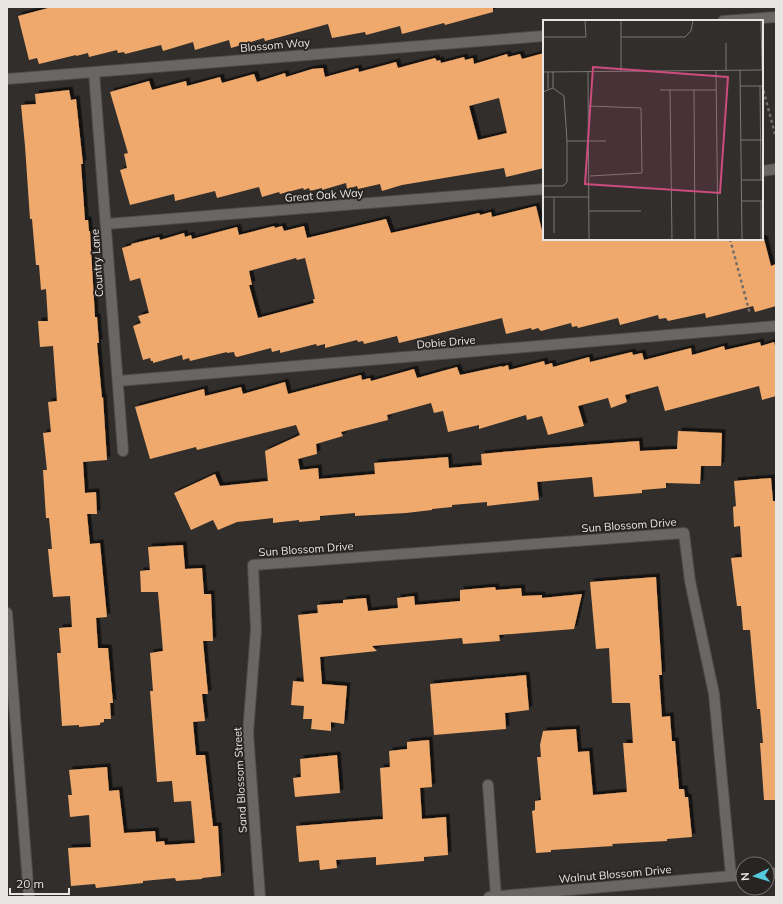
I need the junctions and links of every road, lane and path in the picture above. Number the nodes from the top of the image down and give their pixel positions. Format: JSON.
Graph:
{"nodes":[{"id":1,"x":776,"y":17,"type":"edge"},
{"id":2,"x":736,"y":20,"type":"edge"},
{"id":3,"x":543,"y":36,"type":"edge"},
{"id":4,"x":94,"y":72,"type":"junction"},
{"id":5,"x":7,"y":79,"type":"edge"},
{"id":6,"x":763,"y":89,"type":"edge"},
{"id":7,"x":776,"y":138,"type":"edge"},
{"id":8,"x":776,"y":169,"type":"edge"},
{"id":9,"x":763,"y":170,"type":"edge"},
{"id":10,"x":543,"y":189,"type":"edge"},
{"id":11,"x":106,"y":224,"type":"junction"},
{"id":12,"x":730,"y":240,"type":"edge"},
{"id":13,"x":776,"y":326,"type":"edge"},
{"id":14,"x":754,"y":328,"type":"junction"},
{"id":15,"x":118,"y":380,"type":"junction"},
{"id":16,"x":123,"y":451,"type":"dead end"},
{"id":17,"x":253,"y":565,"type":"joint"},
{"id":18,"x":7,"y":613,"type":"edge"},
{"id":19,"x":11,"y":719,"type":"edge"},
{"id":20,"x":488,"y":785,"type":"dead end"},
{"id":21,"x":731,"y":876,"type":"junction"},
{"id":22,"x":735,"y":876,"type":"edge"},
{"id":23,"x":29,"y":897,"type":"edge"},
{"id":24,"x":260,"y":897,"type":"edge"},
{"id":25,"x":494,"y":897,"type":"edge"}],
"edges":[{"from":1,"to":2,"type":"street"},
{"from":3,"to":4,"type":"street","name":"Blossom Way"},
{"from":4,"to":5,"type":"street","name":"Blossom Way"},
{"from":4,"to":11,"type":"street","name":"Country Lane"},
{"from":6,"to":7,"type":"path"},
{"from":8,"to":9,"type":"street"},
{"from":10,"to":11,"type":"street","name":"Great Oak Way"},
{"from":11,"to":15,"type":"street","name":"Country Lane"},
{"from":12,"to":14,"type":"path"},
{"from":13,"to":14,"type":"street","name":"Dobie Drive"},
{"from":14,"to":15,"type":"street","name":"Dobie Drive"},
{"from":15,"to":16,"type":"street","name":"Country Lane"},
{"from":17,"to":21,"type":"street","name":"Sun Blossom Drive"},
{"from":17,"to":24,"type":"street","name":"Sand Blossom Street"},
{"from":18,"to":19,"type":"street"},
{"from":19,"to":23,"type":"street"},
{"from":20,"to":25,"type":"street"},
{"from":21,"to":22,"type":"street","name":"Walnut Blossom Drive"},
{"from":21,"to":25,"type":"street","name":"Walnut Blossom Drive"}]}
